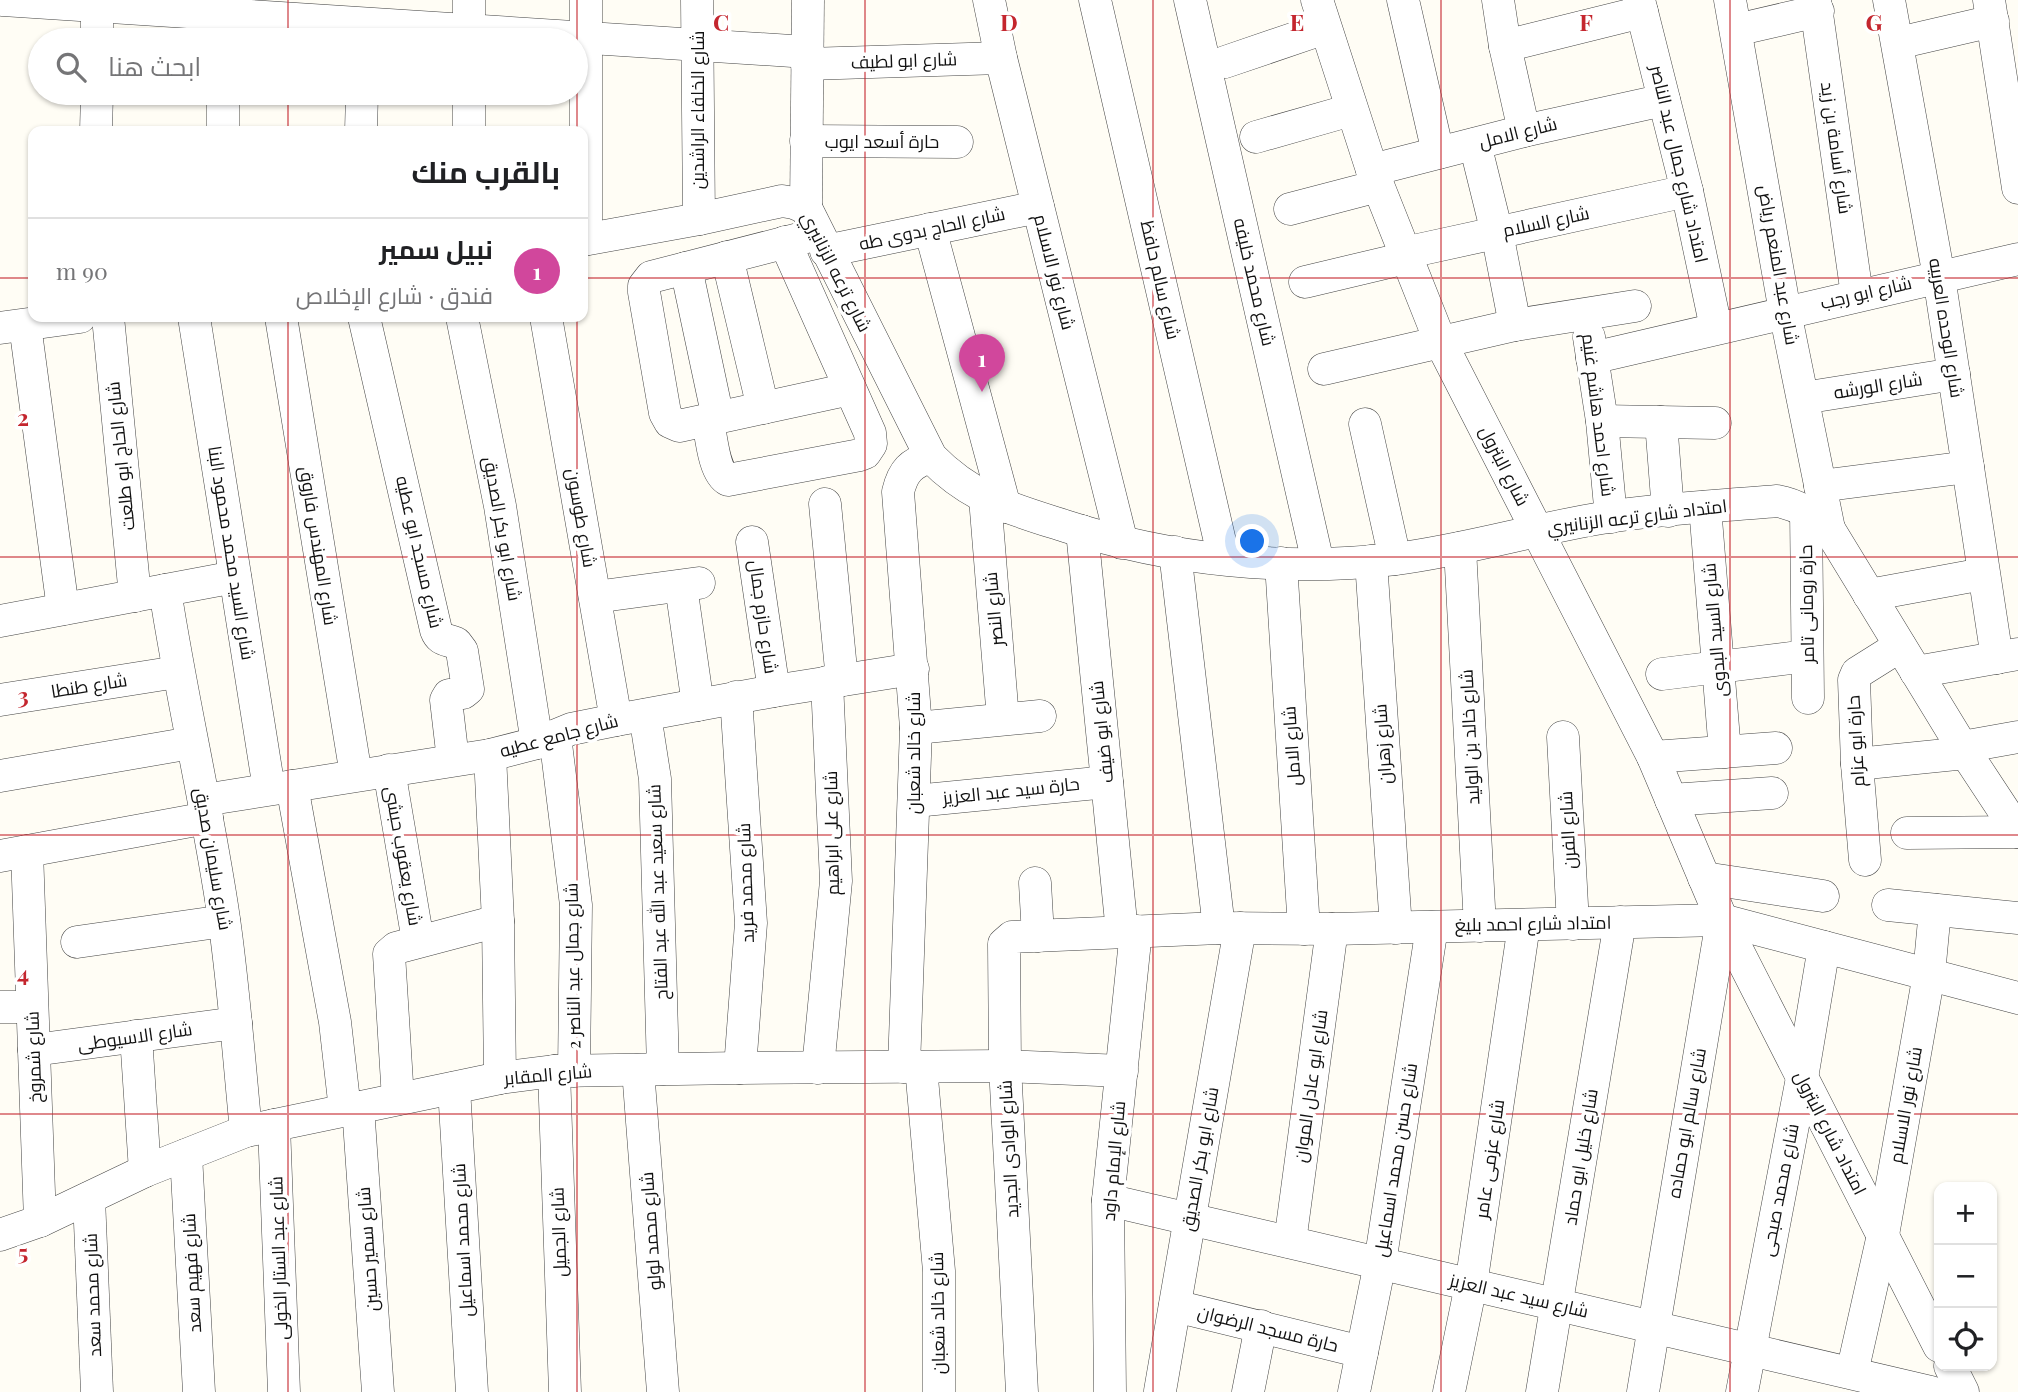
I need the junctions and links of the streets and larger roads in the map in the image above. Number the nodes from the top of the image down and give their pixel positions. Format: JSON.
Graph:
{"nodes":[{"id":1,"x":3,"y":0,"type":"edge"},
{"id":2,"x":586,"y":0,"type":"edge"},
{"id":3,"x":697,"y":0,"type":"edge"},
{"id":4,"x":808,"y":0,"type":"edge"},
{"id":5,"x":989,"y":0,"type":"edge"},
{"id":6,"x":1095,"y":0,"type":"edge"},
{"id":7,"x":1191,"y":0,"type":"edge"},
{"id":8,"x":1403,"y":0,"type":"edge"},
{"id":9,"x":1498,"y":0,"type":"edge"},
{"id":10,"x":1889,"y":0,"type":"edge"},
{"id":11,"x":97,"y":3,"type":"edge"},
{"id":12,"x":1640,"y":6,"type":"edge"},
{"id":13,"x":1816,"y":6,"type":"edge"},
{"id":14,"x":1991,"y":11,"type":"edge"},
{"id":15,"x":1321,"y":14,"type":"edge"},
{"id":16,"x":1733,"y":15,"type":"edge"},
{"id":17,"x":224,"y":18,"type":"edge"},
{"id":18,"x":362,"y":21,"type":"edge"},
{"id":19,"x":469,"y":24,"type":"edge"},
{"id":20,"x":97,"y":28,"type":"edge"},
{"id":21,"x":502,"y":28,"type":"edge"},
{"id":22,"x":586,"y":28,"type":"edge"},
{"id":23,"x":588,"y":38,"type":"edge"},
{"id":24,"x":1898,"y":43,"type":"junction"},
{"id":25,"x":698,"y":45,"type":"junction"},
{"id":26,"x":1505,"y":46,"type":"junction"},
{"id":27,"x":807,"y":58,"type":"junction"},
{"id":28,"x":1001,"y":58,"type":"junction"},
{"id":29,"x":1225,"y":62,"type":"dead end"},
{"id":30,"x":1664,"y":100,"type":"junction"},
{"id":31,"x":97,"y":105,"type":"edge"},
{"id":32,"x":223,"y":105,"type":"edge"},
{"id":33,"x":362,"y":105,"type":"edge"},
{"id":34,"x":469,"y":105,"type":"edge"},
{"id":35,"x":585,"y":105,"type":"edge"},
{"id":36,"x":1351,"y":110,"type":"junction"},
{"id":37,"x":2013,"y":120,"type":"edge"},
{"id":38,"x":96,"y":126,"type":"edge"},
{"id":39,"x":223,"y":126,"type":"edge"},
{"id":40,"x":361,"y":126,"type":"edge"},
{"id":41,"x":469,"y":126,"type":"edge"},
{"id":42,"x":585,"y":126,"type":"edge"},
{"id":43,"x":1524,"y":131,"type":"junction"},
{"id":44,"x":1256,"y":136,"type":"dead end"},
{"id":45,"x":806,"y":141,"type":"junction"},
{"id":46,"x":957,"y":142,"type":"dead end"},
{"id":47,"x":1475,"y":144,"type":"junction"},
{"id":48,"x":1438,"y":153,"type":"junction"},
{"id":49,"x":1375,"y":178,"type":"junction"},
{"id":50,"x":2018,"y":188,"type":"edge"},
{"id":51,"x":1687,"y":191,"type":"junction"},
{"id":52,"x":1038,"y":207,"type":"junction"},
{"id":53,"x":1290,"y":209,"type":"dead end"},
{"id":54,"x":699,"y":219,"type":"junction"},
{"id":55,"x":930,"y":229,"type":"junction"},
{"id":56,"x":816,"y":231,"type":"junction"},
{"id":57,"x":1497,"y":233,"type":"junction"},
{"id":58,"x":588,"y":238,"type":"edge"},
{"id":59,"x":785,"y":242,"type":"junction"},
{"id":60,"x":1405,"y":256,"type":"junction"},
{"id":61,"x":727,"y":257,"type":"junction"},
{"id":62,"x":2018,"y":259,"type":"edge"},
{"id":63,"x":686,"y":268,"type":"junction"},
{"id":64,"x":1938,"y":277,"type":"junction"},
{"id":65,"x":1305,"y":282,"type":"dead end"},
{"id":66,"x":1857,"y":295,"type":"junction"},
{"id":67,"x":1635,"y":306,"type":"dead end"},
{"id":68,"x":1785,"y":312,"type":"junction"},
{"id":69,"x":1586,"y":314,"type":"junction"},
{"id":70,"x":46,"y":322,"type":"edge"},
{"id":71,"x":109,"y":322,"type":"edge"},
{"id":72,"x":195,"y":322,"type":"edge"},
{"id":73,"x":282,"y":322,"type":"edge"},
{"id":74,"x":365,"y":322,"type":"edge"},
{"id":75,"x":463,"y":322,"type":"edge"},
{"id":76,"x":547,"y":322,"type":"edge"},
{"id":77,"x":1515,"y":325,"type":"junction"},
{"id":78,"x":13,"y":327,"type":"edge"},
{"id":79,"x":1716,"y":328,"type":"junction"},
{"id":80,"x":1440,"y":341,"type":"junction"},
{"id":81,"x":1592,"y":358,"type":"junction"},
{"id":82,"x":1324,"y":369,"type":"dead end"},
{"id":83,"x":1954,"y":374,"type":"junction"},
{"id":84,"x":850,"y":389,"type":"junction"},
{"id":85,"x":1803,"y":398,"type":"junction"},
{"id":86,"x":763,"y":408,"type":"junction"},
{"id":87,"x":713,"y":419,"type":"junction"},
{"id":88,"x":1602,"y":421,"type":"junction"},
{"id":89,"x":1661,"y":422,"type":"junction"},
{"id":90,"x":1715,"y":423,"type":"dead end"},
{"id":91,"x":1365,"y":424,"type":"dead end"},
{"id":92,"x":931,"y":457,"type":"junction"},
{"id":93,"x":1968,"y":467,"type":"junction"},
{"id":94,"x":995,"y":502,"type":"junction"},
{"id":95,"x":825,"y":504,"type":"dead end"},
{"id":96,"x":1705,"y":507,"type":"junction"},
{"id":97,"x":1818,"y":508,"type":"junction"},
{"id":98,"x":1668,"y":511,"type":"junction"},
{"id":99,"x":1611,"y":517,"type":"junction"},
{"id":100,"x":1536,"y":530,"type":"junction"},
{"id":101,"x":1082,"y":531,"type":"junction"},
{"id":102,"x":752,"y":542,"type":"dead end"},
{"id":103,"x":1122,"y":542,"type":"junction"},
{"id":104,"x":1460,"y":548,"type":"junction"},
{"id":105,"x":1175,"y":552,"type":"junction"},
{"id":106,"x":1224,"y":559,"type":"junction"},
{"id":107,"x":1383,"y":560,"type":"junction"},
{"id":108,"x":1281,"y":563,"type":"junction"},
{"id":109,"x":1318,"y":563,"type":"junction"},
{"id":110,"x":1983,"y":574,"type":"junction"},
{"id":111,"x":235,"y":577,"type":"junction"},
{"id":112,"x":150,"y":593,"type":"junction"},
{"id":113,"x":1868,"y":594,"type":"junction"},
{"id":114,"x":595,"y":597,"type":"junction"},
{"id":115,"x":62,"y":609,"type":"junction"},
{"id":116,"x":0,"y":621,"type":"edge"},
{"id":117,"x":1807,"y":656,"type":"junction"},
{"id":118,"x":2007,"y":656,"type":"edge"},
{"id":119,"x":1908,"y":659,"type":"junction"},
{"id":120,"x":1718,"y":668,"type":"junction"},
{"id":121,"x":913,"y":669,"type":"junction"},
{"id":122,"x":177,"y":671,"type":"junction"},
{"id":123,"x":1662,"y":674,"type":"dead end"},
{"id":124,"x":835,"y":681,"type":"junction"},
{"id":125,"x":774,"y":691,"type":"junction"},
{"id":126,"x":736,"y":697,"type":"junction"},
{"id":127,"x":1808,"y":698,"type":"dead end"},
{"id":128,"x":0,"y":700,"type":"edge"},
{"id":129,"x":698,"y":705,"type":"junction"},
{"id":130,"x":1040,"y":716,"type":"dead end"},
{"id":131,"x":630,"y":717,"type":"junction"},
{"id":132,"x":1003,"y":719,"type":"junction"},
{"id":133,"x":916,"y":728,"type":"junction"},
{"id":134,"x":1563,"y":737,"type":"dead end"},
{"id":135,"x":2018,"y":737,"type":"edge"},
{"id":136,"x":546,"y":739,"type":"junction"},
{"id":137,"x":191,"y":743,"type":"junction"},
{"id":138,"x":1776,"y":748,"type":"dead end"},
{"id":139,"x":1964,"y":750,"type":"junction"},
{"id":140,"x":1726,"y":752,"type":"junction"},
{"id":141,"x":490,"y":755,"type":"junction"},
{"id":142,"x":1653,"y":757,"type":"junction"},
{"id":143,"x":453,"y":760,"type":"junction"},
{"id":144,"x":1857,"y":764,"type":"junction"},
{"id":145,"x":388,"y":770,"type":"junction"},
{"id":146,"x":356,"y":775,"type":"junction"},
{"id":147,"x":0,"y":776,"type":"edge"},
{"id":148,"x":1107,"y":782,"type":"junction"},
{"id":149,"x":280,"y":787,"type":"junction"},
{"id":150,"x":1772,"y":793,"type":"dead end"},
{"id":151,"x":1671,"y":800,"type":"junction"},
{"id":152,"x":915,"y":801,"type":"junction"},
{"id":153,"x":206,"y":809,"type":"junction"},
{"id":154,"x":2018,"y":832,"type":"edge"},
{"id":155,"x":1907,"y":833,"type":"dead end"},
{"id":156,"x":13,"y":853,"type":"edge"},
{"id":157,"x":1864,"y":860,"type":"dead end"},
{"id":158,"x":1704,"y":878,"type":"junction"},
{"id":159,"x":1035,"y":883,"type":"dead end"},
{"id":160,"x":1824,"y":896,"type":"dead end"},
{"id":161,"x":1888,"y":905,"type":"dead end"},
{"id":162,"x":1934,"y":910,"type":"junction"},
{"id":163,"x":2018,"y":918,"type":"edge"},
{"id":164,"x":224,"y":920,"type":"junction"},
{"id":165,"x":1722,"y":920,"type":"junction"},
{"id":166,"x":498,"y":921,"type":"junction"},
{"id":167,"x":1620,"y":922,"type":"junction"},
{"id":168,"x":1573,"y":924,"type":"junction"},
{"id":169,"x":1524,"y":925,"type":"junction"},
{"id":170,"x":1480,"y":926,"type":"junction"},
{"id":171,"x":1432,"y":927,"type":"junction"},
{"id":172,"x":1230,"y":928,"type":"junction"},
{"id":173,"x":1396,"y":928,"type":"junction"},
{"id":174,"x":1318,"y":929,"type":"junction"},
{"id":175,"x":1129,"y":931,"type":"junction"},
{"id":176,"x":1038,"y":936,"type":"junction"},
{"id":177,"x":77,"y":942,"type":"dead end"},
{"id":178,"x":418,"y":942,"type":"junction"},
{"id":179,"x":1824,"y":947,"type":"junction"},
{"id":180,"x":1929,"y":974,"type":"junction"},
{"id":181,"x":2018,"y":998,"type":"edge"},
{"id":182,"x":0,"y":1007,"type":"edge"},
{"id":183,"x":32,"y":1007,"type":"junction"},
{"id":184,"x":236,"y":1023,"type":"junction"},
{"id":185,"x":136,"y":1036,"type":"junction"},
{"id":186,"x":34,"y":1050,"type":"junction"},
{"id":187,"x":1005,"y":1066,"type":"junction"},
{"id":188,"x":912,"y":1067,"type":"junction"},
{"id":189,"x":740,"y":1068,"type":"junction"},
{"id":190,"x":818,"y":1068,"type":"junction"},
{"id":191,"x":650,"y":1070,"type":"junction"},
{"id":192,"x":564,"y":1071,"type":"junction"},
{"id":193,"x":1122,"y":1071,"type":"junction"},
{"id":194,"x":500,"y":1078,"type":"junction"},
{"id":195,"x":1802,"y":1078,"type":"junction"},
{"id":196,"x":454,"y":1088,"type":"junction"},
{"id":197,"x":398,"y":1099,"type":"junction"},
{"id":198,"x":351,"y":1108,"type":"junction"},
{"id":199,"x":260,"y":1128,"type":"junction"},
{"id":200,"x":186,"y":1154,"type":"junction"},
{"id":201,"x":145,"y":1171,"type":"junction"},
{"id":202,"x":89,"y":1198,"type":"junction"},
{"id":203,"x":1108,"y":1200,"type":"junction"},
{"id":204,"x":1190,"y":1219,"type":"junction"},
{"id":205,"x":40,"y":1221,"type":"junction"},
{"id":206,"x":0,"y":1235,"type":"edge"},
{"id":207,"x":1883,"y":1235,"type":"junction"},
{"id":208,"x":1290,"y":1242,"type":"junction"},
{"id":209,"x":1380,"y":1263,"type":"junction"},
{"id":210,"x":1471,"y":1285,"type":"junction"},
{"id":211,"x":1557,"y":1305,"type":"junction"},
{"id":212,"x":1175,"y":1306,"type":"junction"},
{"id":213,"x":1261,"y":1326,"type":"junction"},
{"id":214,"x":1652,"y":1327,"type":"junction"},
{"id":215,"x":1934,"y":1336,"type":"edge"},
{"id":216,"x":1749,"y":1350,"type":"junction"},
{"id":217,"x":1362,"y":1352,"type":"junction"},
{"id":218,"x":1952,"y":1371,"type":"edge"},
{"id":219,"x":1852,"y":1373,"type":"junction"},
{"id":220,"x":1160,"y":1391,"type":"edge"},
{"id":221,"x":97,"y":1392,"type":"edge"},
{"id":222,"x":199,"y":1392,"type":"edge"},
{"id":223,"x":284,"y":1392,"type":"edge"},
{"id":224,"x":378,"y":1392,"type":"edge"},
{"id":225,"x":472,"y":1392,"type":"edge"},
{"id":226,"x":565,"y":1392,"type":"edge"},
{"id":227,"x":663,"y":1392,"type":"edge"},
{"id":228,"x":939,"y":1392,"type":"edge"},
{"id":229,"x":1022,"y":1392,"type":"edge"},
{"id":230,"x":1110,"y":1392,"type":"edge"},
{"id":231,"x":1248,"y":1392,"type":"edge"},
{"id":232,"x":1354,"y":1392,"type":"edge"},
{"id":233,"x":1449,"y":1392,"type":"edge"},
{"id":234,"x":1542,"y":1392,"type":"edge"},
{"id":235,"x":1643,"y":1392,"type":"edge"},
{"id":236,"x":1742,"y":1392,"type":"edge"},
{"id":237,"x":1931,"y":1392,"type":"edge"},
{"id":238,"x":1963,"y":1392,"type":"edge"}],
"edges":[{"from":1,"to":11,"type":"street","name":"شارع ابو لطيف"},
{"from":2,"to":22,"type":"street"},
{"from":3,"to":25,"type":"street","name":"شارع الخلفاء الراشدين"},
{"from":4,"to":27,"type":"street"},
{"from":5,"to":28,"type":"street","name":"شارع نور الاسلام"},
{"from":6,"to":106,"type":"street","name":"شارع سالم حافظ"},
{"from":7,"to":109,"type":"street","name":"شارع محمد خليفه"},
{"from":8,"to":48,"type":"street"},
{"from":9,"to":26,"type":"street"},
{"from":10,"to":24,"type":"street","name":"شارع الوحده العربيه"},
{"from":11,"to":17,"type":"street","name":"شارع ابو لطيف"},
{"from":11,"to":20,"type":"street"},
{"from":12,"to":26,"type":"street"},
{"from":12,"to":30,"type":"street","name":"امتداد شارع جمال عبد الناصر"},
{"from":13,"to":16,"type":"street"},
{"from":13,"to":66,"type":"street","name":"شارع أسامة بن زيد"},
{"from":14,"to":24,"type":"street"},
{"from":14,"to":37,"type":"street"},
{"from":15,"to":29,"type":"street"},
{"from":15,"to":36,"type":"street","name":"شارع البترول"},
{"from":16,"to":68,"type":"street","name":"شارع عبد المنعم رياض"},
{"from":17,"to":18,"type":"street","name":"شارع ابو لطيف"},
{"from":18,"to":19,"type":"street","name":"شارع ابو لطيف"},
{"from":19,"to":21,"type":"street","name":"شارع ابو لطيف"},
{"from":23,"to":25,"type":"street","name":"شارع ابو لطيف"},
{"from":24,"to":64,"type":"street","name":"شارع الوحده العربيه"},
{"from":25,"to":27,"type":"street","name":"شارع ابو لطيف"},
{"from":25,"to":54,"type":"street","name":"شارع الخلفاء الراشدين"},
{"from":26,"to":43,"type":"street"},
{"from":27,"to":28,"type":"street","name":"شارع ابو لطيف"},
{"from":27,"to":45,"type":"street"},
{"from":28,"to":52,"type":"street","name":"شارع نور الاسلام"},
{"from":30,"to":43,"type":"street","name":"شارع الامل"},
{"from":30,"to":51,"type":"street","name":"امتداد شارع جمال عبد الناصر"},
{"from":31,"to":38,"type":"street"},
{"from":32,"to":39,"type":"street"},
{"from":33,"to":40,"type":"street"},
{"from":34,"to":41,"type":"street"},
{"from":35,"to":42,"type":"street"},
{"from":36,"to":44,"type":"street"},
{"from":36,"to":49,"type":"street","name":"شارع البترول"},
{"from":37,"to":50,"type":"street"},
{"from":43,"to":47,"type":"street","name":"شارع الامل"},
{"from":45,"to":46,"type":"street","name":"حارة أسعد ايوب"},
{"from":45,"to":56,"type":"street"},
{"from":47,"to":48,"type":"street","name":"شارع الامل"},
{"from":47,"to":57,"type":"street"},
{"from":48,"to":49,"type":"street","name":"شارع الامل"},
{"from":49,"to":53,"type":"street","name":"شارع الامل"},
{"from":49,"to":60,"type":"street","name":"شارع البترول"},
{"from":51,"to":57,"type":"street","name":"شارع السلام"},
{"from":51,"to":79,"type":"street","name":"امتداد شارع جمال عبد الناصر"},
{"from":52,"to":55,"type":"street","name":"شارع الحاج بدوى طه"},
{"from":52,"to":103,"type":"street","name":"شارع نور الاسلام"},
{"from":54,"to":56,"type":"street","name":"شارع ترعه الزنانيري"},
{"from":54,"to":58,"type":"street","name":"شارع ترعه الزنانيري"},
{"from":55,"to":56,"type":"street","name":"شارع الحاج بدوى طه"},
{"from":55,"to":94,"type":"street","name":"شارع النصر"},
{"from":56,"to":59,"type":"street","name":"شارع الحاج بدوى طه"},
{"from":56,"to":92,"type":"street","name":"شارع ترعه الزنانيري"},
{"from":57,"to":60,"type":"street","name":"شارع السلام"},
{"from":57,"to":77,"type":"street"},
{"from":59,"to":61,"type":"street","name":"شارع الحاج بدوى طه"},
{"from":59,"to":84,"type":"street"},
{"from":60,"to":65,"type":"street","name":"شارع السلام"},
{"from":60,"to":80,"type":"street","name":"شارع البترول"},
{"from":61,"to":63,"type":"street","name":"شارع الحاج بدوى طه"},
{"from":61,"to":86,"type":"street"},
{"from":62,"to":64,"type":"street","name":"شارع ابو رجب"},
{"from":63,"to":87,"type":"street"},
{"from":63,"to":87,"type":"street","name":"شارع الحاج بدوى طه"},
{"from":64,"to":66,"type":"street","name":"شارع ابو رجب"},
{"from":64,"to":83,"type":"street","name":"شارع الوحده العربيه"},
{"from":66,"to":68,"type":"street","name":"شارع ابو رجب"},
{"from":67,"to":69,"type":"street"},
{"from":68,"to":79,"type":"street","name":"شارع ابو رجب"},
{"from":68,"to":85,"type":"street","name":"شارع عبد المنعم رياض"},
{"from":69,"to":77,"type":"street"},
{"from":69,"to":81,"type":"street","name":"شارع احمد هاشم غنيم"},
{"from":70,"to":78,"type":"street"},
{"from":71,"to":112,"type":"street","name":"شارع الحاج ابو طلعت"},
{"from":72,"to":111,"type":"street","name":"شارع السيد محمد محمود البنا"},
{"from":73,"to":146,"type":"street","name":"شارع المهندس فاروق"},
{"from":74,"to":143,"type":"street","name":"شارع مسجد ابو عطيه"},
{"from":75,"to":136,"type":"street","name":"شارع ابو بكر الصديق"},
{"from":76,"to":114,"type":"street","name":"شارع طوسون"},
{"from":77,"to":80,"type":"street"},
{"from":78,"to":115,"type":"street"},
{"from":79,"to":81,"type":"street","name":"شارع ابو رجب"},
{"from":80,"to":82,"type":"street"},
{"from":80,"to":100,"type":"street","name":"شارع البترول"},
{"from":81,"to":88,"type":"street","name":"شارع احمد هاشم غنيم"},
{"from":83,"to":85,"type":"street","name":"شارع الورشه"},
{"from":83,"to":93,"type":"street","name":"شارع الوحده العربيه"},
{"from":84,"to":86,"type":"street"},
{"from":84,"to":87,"type":"street"},
{"from":85,"to":97,"type":"street","name":"شارع عبد المنعم رياض"},
{"from":86,"to":87,"type":"street"},
{"from":88,"to":89,"type":"street"},
{"from":88,"to":99,"type":"street","name":"شارع احمد هاشم غنيم"},
{"from":89,"to":90,"type":"street"},
{"from":89,"to":98,"type":"street"},
{"from":91,"to":107,"type":"street","name":"شارع زهران"},
{"from":92,"to":94,"type":"street","name":"شارع ترعه الزنانيري"},
{"from":92,"to":121,"type":"street","name":"شارع خالد شعبان"},
{"from":93,"to":97,"type":"street"},
{"from":93,"to":110,"type":"street","name":"شارع الوحده العربيه"},
{"from":94,"to":101,"type":"street","name":"امتداد شارع ترعه الزنانيري"},
{"from":94,"to":132,"type":"street","name":"شارع النصر"},
{"from":95,"to":124,"type":"street","name":"شارع على ابراهيم"},
{"from":96,"to":97,"type":"street","name":"امتداد شارع ترعه الزنانيري"},
{"from":96,"to":98,"type":"street","name":"امتداد شارع ترعه الزنانيري"},
{"from":96,"to":120,"type":"street","name":"شارع السيد البدوى"},
{"from":97,"to":113,"type":"street"},
{"from":97,"to":117,"type":"street","name":"حارة رومانى تامر"},
{"from":98,"to":99,"type":"street","name":"امتداد شارع ترعه الزنانيري"},
{"from":99,"to":100,"type":"street","name":"امتداد شارع ترعه الزنانيري"},
{"from":100,"to":104,"type":"street","name":"امتداد شارع ترعه الزنانيري"},
{"from":100,"to":142,"type":"street","name":"شارع البترول"},
{"from":101,"to":103,"type":"street","name":"امتداد شارع ترعه الزنانيري"},
{"from":101,"to":148,"type":"street","name":"شارع ابو ضيف"},
{"from":102,"to":125,"type":"street","name":"شارع حازم جمال"},
{"from":103,"to":105,"type":"street","name":"امتداد شارع ترعه الزنانيري"},
{"from":104,"to":107,"type":"street","name":"امتداد شارع ترعه الزنانيري"},
{"from":104,"to":170,"type":"street","name":"شارع خالد بن الوليد"},
{"from":105,"to":106,"type":"street","name":"امتداد شارع ترعه الزنانيري"},
{"from":105,"to":172,"type":"street","name":"شارع ابو بكر الصديق"},
{"from":106,"to":108,"type":"street","name":"امتداد شارع ترعه الزنانيري"},
{"from":107,"to":109,"type":"street","name":"امتداد شارع ترعه الزنانيري"},
{"from":107,"to":173,"type":"street","name":"شارع زهران"},
{"from":108,"to":109,"type":"street","name":"امتداد شارع ترعه الزنانيري"},
{"from":108,"to":174,"type":"street","name":"شارع الامل"},
{"from":110,"to":113,"type":"street"},
{"from":110,"to":118,"type":"street","name":"شارع الوحده العربيه"},
{"from":111,"to":112,"type":"street"},
{"from":111,"to":149,"type":"street","name":"شارع السيد محمد محمود البنا"},
{"from":112,"to":115,"type":"street"},
{"from":112,"to":122,"type":"street","name":"شارع سليمان صديق"},
{"from":113,"to":119,"type":"street"},
{"from":114,"to":129,"type":"street"},
{"from":114,"to":131,"type":"street","name":"شارع طوسون"},
{"from":115,"to":116,"type":"street"},
{"from":117,"to":120,"type":"street"},
{"from":117,"to":127,"type":"street","name":"حارة رومانى تامر"},
{"from":118,"to":119,"type":"street"},
{"from":119,"to":139,"type":"street"},
{"from":119,"to":144,"type":"street","name":"حارة ابو عزام"},
{"from":120,"to":123,"type":"street"},
{"from":120,"to":140,"type":"street","name":"شارع السيد البدوى"},
{"from":121,"to":124,"type":"street","name":"شارع جامع عطيه"},
{"from":121,"to":133,"type":"street","name":"شارع خالد شعبان"},
{"from":122,"to":128,"type":"street","name":"شارع طنطا"},
{"from":122,"to":137,"type":"street","name":"شارع سليمان صديق"},
{"from":124,"to":125,"type":"street","name":"شارع جامع عطيه"},
{"from":124,"to":190,"type":"street","name":"شارع على ابراهيم"},
{"from":125,"to":126,"type":"street","name":"شارع جامع عطيه"},
{"from":126,"to":129,"type":"street","name":"شارع جامع عطيه"},
{"from":126,"to":189,"type":"street","name":"شارع محمد فريد"},
{"from":129,"to":131,"type":"street","name":"شارع جامع عطيه"},
{"from":130,"to":132,"type":"street"},
{"from":131,"to":136,"type":"street","name":"شارع جامع عطيه"},
{"from":131,"to":191,"type":"street","name":"شارع سعيد عبد الله عبد الفتاح"},
{"from":132,"to":133,"type":"street"},
{"from":133,"to":152,"type":"street","name":"شارع خالد شعبان"},
{"from":134,"to":168,"type":"street","name":"شارع الفرن"},
{"from":135,"to":139,"type":"street"},
{"from":136,"to":141,"type":"street","name":"شارع جامع عطيه"},
{"from":136,"to":192,"type":"street","name":"شارع جمال عبد الناصر 2"},
{"from":137,"to":147,"type":"street"},
{"from":137,"to":153,"type":"street","name":"شارع سليمان صديق"},
{"from":138,"to":140,"type":"street"},
{"from":139,"to":144,"type":"street"},
{"from":139,"to":154,"type":"street"},
{"from":140,"to":142,"type":"street"},
{"from":141,"to":143,"type":"street","name":"شارع جامع عطيه"},
{"from":141,"to":166,"type":"street"},
{"from":142,"to":151,"type":"street","name":"شارع البترول"},
{"from":143,"to":145,"type":"street","name":"شارع جامع عطيه"},
{"from":144,"to":157,"type":"street","name":"حارة ابو عزام"},
{"from":145,"to":146,"type":"street","name":"شارع جامع عطيه"},
{"from":145,"to":178,"type":"street","name":"شارع يعقوب حبشى"},
{"from":146,"to":149,"type":"street","name":"شارع جامع عطيه"},
{"from":148,"to":152,"type":"street","name":"حارة سيد عبد العزيز"},
{"from":148,"to":175,"type":"street","name":"شارع ابو ضيف"},
{"from":149,"to":153,"type":"street","name":"شارع جامع عطيه"},
{"from":149,"to":198,"type":"street","name":"شارع السيد محمد محمود البنا"},
{"from":150,"to":151,"type":"street"},
{"from":151,"to":158,"type":"street","name":"شارع البترول"},
{"from":152,"to":188,"type":"street","name":"شارع خالد شعبان"},
{"from":153,"to":156,"type":"street","name":"شارع جامع عطيه"},
{"from":153,"to":164,"type":"street","name":"شارع سليمان صديق"},
{"from":154,"to":155,"type":"street"},
{"from":156,"to":183,"type":"street","name":"شارع شمروخ"},
{"from":158,"to":160,"type":"street"},
{"from":158,"to":165,"type":"street","name":"شارع البترول"},
{"from":159,"to":176,"type":"street"},
{"from":161,"to":162,"type":"street"},
{"from":162,"to":163,"type":"street"},
{"from":162,"to":180,"type":"street","name":"شارع نور الاسلام"},
{"from":164,"to":177,"type":"street"},
{"from":164,"to":184,"type":"street","name":"شارع سليمان صديق"},
{"from":165,"to":167,"type":"street","name":"امتداد شارع احمد بليغ"},
{"from":165,"to":179,"type":"street","name":"امتداد شارع احمد بليغ"},
{"from":165,"to":195,"type":"street","name":"امتداد شارع البترول"},
{"from":165,"to":214,"type":"street","name":"شارع سالم ابو حماده"},
{"from":166,"to":178,"type":"street"},
{"from":166,"to":194,"type":"street"},
{"from":167,"to":168,"type":"street","name":"امتداد شارع احمد بليغ"},
{"from":167,"to":211,"type":"street","name":"شارع خليل ابو حماد"},
{"from":168,"to":169,"type":"street","name":"امتداد شارع احمد بليغ"},
{"from":169,"to":170,"type":"street","name":"امتداد شارع احمد بليغ"},
{"from":169,"to":210,"type":"street","name":"شارع عزمى عامر"},
{"from":170,"to":171,"type":"street","name":"امتداد شارع احمد بليغ"},
{"from":171,"to":173,"type":"street","name":"امتداد شارع احمد بليغ"},
{"from":171,"to":209,"type":"street","name":"شارع حسن محمد اسماعيل"},
{"from":172,"to":174,"type":"street","name":"امتداد شارع احمد بليغ"},
{"from":172,"to":175,"type":"street","name":"امتداد شارع احمد بليغ"},
{"from":172,"to":204,"type":"street","name":"شارع ابو بكر الصديق"},
{"from":173,"to":174,"type":"street","name":"امتداد شارع احمد بليغ"},
{"from":174,"to":208,"type":"street","name":"شارع ابو عادل الموان"},
{"from":175,"to":176,"type":"street","name":"امتداد شارع احمد بليغ"},
{"from":175,"to":193,"type":"street","name":"شارع الإمام داود"},
{"from":176,"to":187,"type":"street","name":"شارع الوادى الجديد"},
{"from":178,"to":197,"type":"street"},
{"from":179,"to":180,"type":"street","name":"امتداد شارع احمد بليغ"},
{"from":179,"to":195,"type":"street","name":"شارع محمد صبحى"},
{"from":180,"to":181,"type":"street","name":"امتداد شارع احمد بليغ"},
{"from":180,"to":207,"type":"street","name":"شارع نور الاسلام"},
{"from":182,"to":183,"type":"street"},
{"from":183,"to":186,"type":"street","name":"شارع شمروخ"},
{"from":184,"to":185,"type":"street","name":"شارع الاسيوطى"},
{"from":184,"to":199,"type":"street","name":"شارع سليمان صديق"},
{"from":185,"to":186,"type":"street","name":"شارع الاسيوطى"},
{"from":185,"to":201,"type":"street"},
{"from":186,"to":205,"type":"street","name":"شارع شمروخ"},
{"from":187,"to":188,"type":"street","name":"شارع المقابر"},
{"from":187,"to":193,"type":"street","name":"شارع المقابر"},
{"from":187,"to":229,"type":"street","name":"شارع الوادى الجديد"},
{"from":188,"to":190,"type":"street","name":"شارع المقابر"},
{"from":188,"to":228,"type":"street","name":"شارع خالد شعبان"},
{"from":189,"to":190,"type":"street","name":"شارع المقابر"},
{"from":189,"to":191,"type":"street","name":"شارع المقابر"},
{"from":191,"to":192,"type":"street","name":"شارع المقابر"},
{"from":191,"to":227,"type":"street","name":"شارع محمد لولو"},
{"from":192,"to":194,"type":"street","name":"شارع المقابر"},
{"from":192,"to":226,"type":"street","name":"شارع الجميل"},
{"from":193,"to":203,"type":"street","name":"شارع الإمام داود"},
{"from":194,"to":196,"type":"street","name":"شارع المقابر"},
{"from":195,"to":207,"type":"street","name":"امتداد شارع البترول"},
{"from":195,"to":216,"type":"street","name":"شارع محمد صبحى"},
{"from":196,"to":197,"type":"street","name":"شارع المقابر"},
{"from":196,"to":225,"type":"street","name":"شارع محمد اسماعيل"},
{"from":197,"to":198,"type":"street","name":"شارع المقابر"},
{"from":198,"to":199,"type":"street","name":"شارع المقابر"},
{"from":198,"to":224,"type":"street","name":"شارع سمير حسين"},
{"from":199,"to":200,"type":"street","name":"شارع المقابر"},
{"from":199,"to":223,"type":"street","name":"شارع عبد الستار الخولى"},
{"from":200,"to":201,"type":"street","name":"شارع المقابر"},
{"from":200,"to":222,"type":"street","name":"شارع فهيم سعد"},
{"from":201,"to":202,"type":"street","name":"شارع المقابر"},
{"from":202,"to":205,"type":"street","name":"شارع المقابر"},
{"from":202,"to":221,"type":"street","name":"شارع محمد سعد"},
{"from":203,"to":204,"type":"street","name":"شارع سيد عبد العزيز"},
{"from":203,"to":230,"type":"street","name":"شارع الإمام داود"},
{"from":204,"to":208,"type":"street","name":"شارع سيد عبد العزيز"},
{"from":204,"to":212,"type":"street","name":"شارع ابو بكر الصديق"},
{"from":205,"to":206,"type":"street","name":"شارع المقابر"},
{"from":207,"to":215,"type":"street","name":"امتداد شارع البترول"},
{"from":207,"to":219,"type":"street","name":"شارع نور الاسلام"},
{"from":208,"to":209,"type":"street","name":"شارع سيد عبد العزيز"},
{"from":209,"to":210,"type":"street","name":"شارع سيد عبد العزيز"},
{"from":209,"to":217,"type":"street","name":"شارع حسن محمد اسماعيل"},
{"from":210,"to":211,"type":"street","name":"شارع سيد عبد العزيز"},
{"from":210,"to":233,"type":"street","name":"شارع عزمى عامر"},
{"from":211,"to":214,"type":"street","name":"شارع سيد عبد العزيز"},
{"from":211,"to":234,"type":"street","name":"شارع خليل ابو حماد"},
{"from":212,"to":213,"type":"street","name":"حارة مسجد الرضوان"},
{"from":212,"to":220,"type":"street","name":"شارع ابو بكر الصديق"},
{"from":213,"to":217,"type":"street","name":"حارة مسجد الرضوان"},
{"from":213,"to":231,"type":"street"},
{"from":214,"to":216,"type":"street","name":"شارع سيد عبد العزيز"},
{"from":214,"to":235,"type":"street","name":"شارع سالم ابو حماده"},
{"from":216,"to":219,"type":"street","name":"شارع سيد عبد العزيز"},
{"from":216,"to":236,"type":"street","name":"شارع محمد صبحى"},
{"from":217,"to":232,"type":"street","name":"شارع حسن محمد اسماعيل"},
{"from":218,"to":238,"type":"street"},
{"from":219,"to":237,"type":"street","name":"شارع سيد عبد العزيز"}]}
